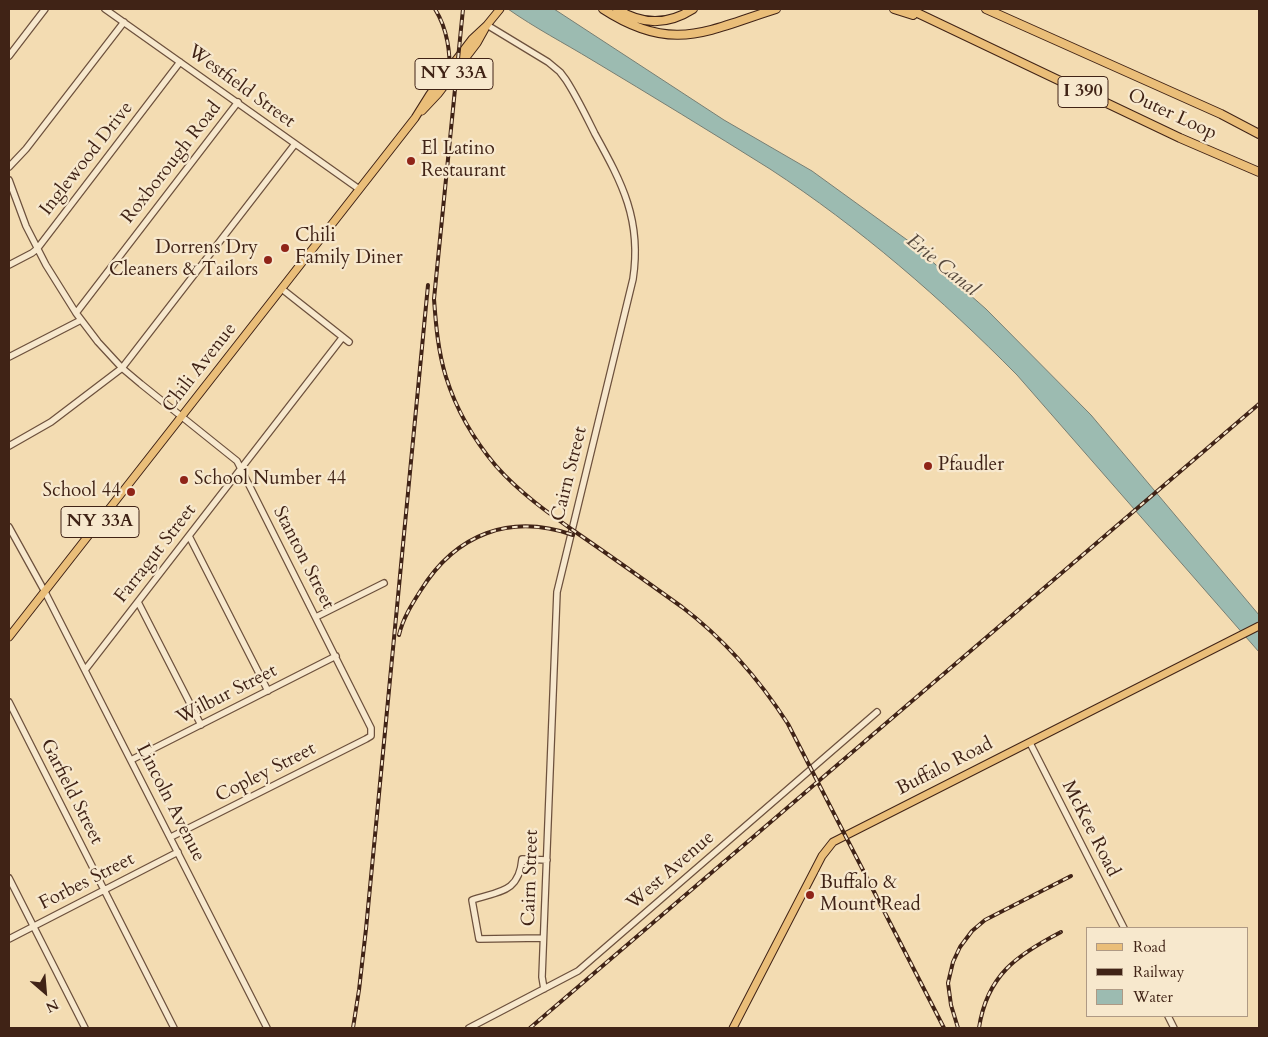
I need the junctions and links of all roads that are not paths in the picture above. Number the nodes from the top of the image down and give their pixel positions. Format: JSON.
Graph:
{"nodes":[{"id":1,"x":45,"y":9,"type":"edge"},
{"id":2,"x":105,"y":9,"type":"edge"},
{"id":3,"x":604,"y":9,"type":"edge"},
{"id":4,"x":617,"y":9,"type":"edge"},
{"id":5,"x":693,"y":9,"type":"edge"},
{"id":6,"x":776,"y":9,"type":"edge"},
{"id":7,"x":894,"y":9,"type":"edge"},
{"id":8,"x":909,"y":9,"type":"edge"},
{"id":9,"x":986,"y":9,"type":"edge"},
{"id":10,"x":499,"y":11,"type":"edge"},
{"id":11,"x":932,"y":21,"type":"junction"},
{"id":12,"x":124,"y":22,"type":"junction"},
{"id":13,"x":487,"y":25,"type":"junction"},
{"id":14,"x":9,"y":56,"type":"edge"},
{"id":15,"x":180,"y":62,"type":"junction"},
{"id":16,"x":238,"y":102,"type":"junction"},
{"id":17,"x":1259,"y":134,"type":"edge"},
{"id":18,"x":295,"y":144,"type":"junction"},
{"id":19,"x":9,"y":167,"type":"edge"},
{"id":20,"x":1259,"y":172,"type":"edge"},
{"id":21,"x":9,"y":180,"type":"edge"},
{"id":22,"x":360,"y":189,"type":"junction"},
{"id":23,"x":37,"y":249,"type":"junction"},
{"id":24,"x":9,"y":265,"type":"edge"},
{"id":25,"x":282,"y":289,"type":"junction"},
{"id":26,"x":76,"y":313,"type":"junction"},
{"id":27,"x":81,"y":320,"type":"junction"},
{"id":28,"x":342,"y":338,"type":"junction"},
{"id":29,"x":349,"y":342,"type":"dead end"},
{"id":30,"x":9,"y":357,"type":"edge"},
{"id":31,"x":122,"y":368,"type":"junction"},
{"id":32,"x":182,"y":417,"type":"junction"},
{"id":33,"x":9,"y":446,"type":"edge"},
{"id":34,"x":241,"y":468,"type":"junction"},
{"id":35,"x":9,"y":529,"type":"edge"},
{"id":36,"x":189,"y":536,"type":"junction"},
{"id":37,"x":384,"y":583,"type":"dead end"},
{"id":38,"x":45,"y":592,"type":"junction"},
{"id":39,"x":138,"y":602,"type":"junction"},
{"id":40,"x":316,"y":617,"type":"junction"},
{"id":41,"x":1259,"y":626,"type":"edge"},
{"id":42,"x":9,"y":638,"type":"edge"},
{"id":43,"x":336,"y":656,"type":"junction"},
{"id":44,"x":85,"y":670,"type":"junction"},
{"id":45,"x":268,"y":691,"type":"junction"},
{"id":46,"x":9,"y":702,"type":"edge"},
{"id":47,"x":877,"y":712,"type":"dead end"},
{"id":48,"x":201,"y":725,"type":"junction"},
{"id":49,"x":372,"y":732,"type":"joint"},
{"id":50,"x":1030,"y":743,"type":"junction"},
{"id":51,"x":131,"y":760,"type":"junction"},
{"id":52,"x":171,"y":837,"type":"junction"},
{"id":53,"x":178,"y":852,"type":"junction"},
{"id":54,"x":546,"y":860,"type":"junction"},
{"id":55,"x":9,"y":878,"type":"edge"},
{"id":56,"x":104,"y":890,"type":"junction"},
{"id":57,"x":33,"y":926,"type":"junction"},
{"id":58,"x":1123,"y":927,"type":"edge"},
{"id":59,"x":544,"y":938,"type":"junction"},
{"id":60,"x":9,"y":939,"type":"edge"},
{"id":61,"x":544,"y":989,"type":"junction"},
{"id":62,"x":85,"y":1028,"type":"edge"},
{"id":63,"x":174,"y":1028,"type":"edge"},
{"id":64,"x":267,"y":1028,"type":"edge"},
{"id":65,"x":469,"y":1028,"type":"edge"},
{"id":66,"x":733,"y":1028,"type":"edge"}],
"edges":[{"from":1,"to":14,"type":"street"},
{"from":2,"to":12,"type":"street","name":"Westfield Street"},
{"from":3,"to":6,"type":"highway"},
{"from":4,"to":5,"type":"highway"},
{"from":7,"to":11,"type":"highway"},
{"from":8,"to":11,"type":"highway","name":"Outer Loop","number":"I 390"},
{"from":9,"to":17,"type":"highway","name":"Outer Loop","number":"I 390"},
{"from":10,"to":13,"type":"main road","name":"Chili Avenue","number":"NY 33A"},
{"from":11,"to":20,"type":"highway","name":"Outer Loop","number":"I 390"},
{"from":12,"to":15,"type":"street","name":"Westfield Street"},
{"from":12,"to":19,"type":"street"},
{"from":13,"to":22,"type":"main road","name":"Chili Avenue","number":"NY 33A"},
{"from":13,"to":54,"type":"street","name":"Cairn Street"},
{"from":15,"to":16,"type":"street","name":"Westfield Street"},
{"from":15,"to":23,"type":"street","name":"Inglewood Drive"},
{"from":16,"to":18,"type":"street","name":"Westfield Street"},
{"from":16,"to":26,"type":"street","name":"Roxborough Road"},
{"from":18,"to":22,"type":"street","name":"Westfield Street"},
{"from":18,"to":31,"type":"street"},
{"from":21,"to":23,"type":"street","name":"Stanton Street"},
{"from":22,"to":25,"type":"main road","name":"Chili Avenue","number":"NY 33A"},
{"from":23,"to":24,"type":"street","name":"Inglewood Drive"},
{"from":23,"to":26,"type":"street","name":"Stanton Street"},
{"from":25,"to":28,"type":"street"},
{"from":25,"to":32,"type":"main road","name":"Chili Avenue","number":"NY 33A"},
{"from":26,"to":27,"type":"street","name":"Stanton Street"},
{"from":27,"to":30,"type":"street"},
{"from":27,"to":31,"type":"street","name":"Stanton Street"},
{"from":28,"to":29,"type":"street"},
{"from":28,"to":34,"type":"street","name":"Farragut Street"},
{"from":31,"to":32,"type":"street","name":"Stanton Street"},
{"from":31,"to":33,"type":"street"},
{"from":32,"to":34,"type":"street","name":"Stanton Street"},
{"from":32,"to":38,"type":"main road","name":"Chili Avenue","number":"NY 33A"},
{"from":34,"to":36,"type":"street","name":"Farragut Street"},
{"from":34,"to":40,"type":"street","name":"Stanton Street"},
{"from":35,"to":38,"type":"street","name":"Lincoln Avenue"},
{"from":36,"to":39,"type":"street","name":"Farragut Street"},
{"from":36,"to":45,"type":"street"},
{"from":37,"to":40,"type":"street"},
{"from":38,"to":42,"type":"main road","name":"Chili Avenue","number":"NY 33A"},
{"from":38,"to":44,"type":"street","name":"Lincoln Avenue"},
{"from":39,"to":44,"type":"street","name":"Farragut Street"},
{"from":39,"to":48,"type":"street"},
{"from":40,"to":43,"type":"street","name":"Stanton Street"},
{"from":41,"to":50,"type":"main road","name":"Buffalo Road"},
{"from":43,"to":45,"type":"street","name":"Wilbur Street"},
{"from":43,"to":49,"type":"street","name":"Stanton Street"},
{"from":44,"to":51,"type":"street","name":"Lincoln Avenue"},
{"from":45,"to":48,"type":"street","name":"Wilbur Street"},
{"from":46,"to":56,"type":"street","name":"Garfield Street"},
{"from":47,"to":61,"type":"street","name":"West Avenue"},
{"from":48,"to":51,"type":"street","name":"Wilbur Street"},
{"from":49,"to":52,"type":"street","name":"Copley Street"},
{"from":50,"to":58,"type":"street","name":"McKee Road"},
{"from":50,"to":66,"type":"main road","name":"Buffalo Road"},
{"from":51,"to":52,"type":"street","name":"Lincoln Avenue"},
{"from":52,"to":53,"type":"street","name":"Lincoln Avenue"},
{"from":53,"to":56,"type":"street","name":"Forbes Street"},
{"from":53,"to":64,"type":"street","name":"Lincoln Avenue"},
{"from":54,"to":59,"type":"street","name":"Cairn Street"},
{"from":54,"to":59,"type":"street"},
{"from":55,"to":57,"type":"street"},
{"from":56,"to":57,"type":"street","name":"Forbes Street"},
{"from":56,"to":63,"type":"street","name":"Garfield Street"},
{"from":57,"to":60,"type":"street","name":"Forbes Street"},
{"from":57,"to":62,"type":"street"},
{"from":59,"to":61,"type":"street","name":"Cairn Street"},
{"from":61,"to":65,"type":"street","name":"West Avenue"}]}
